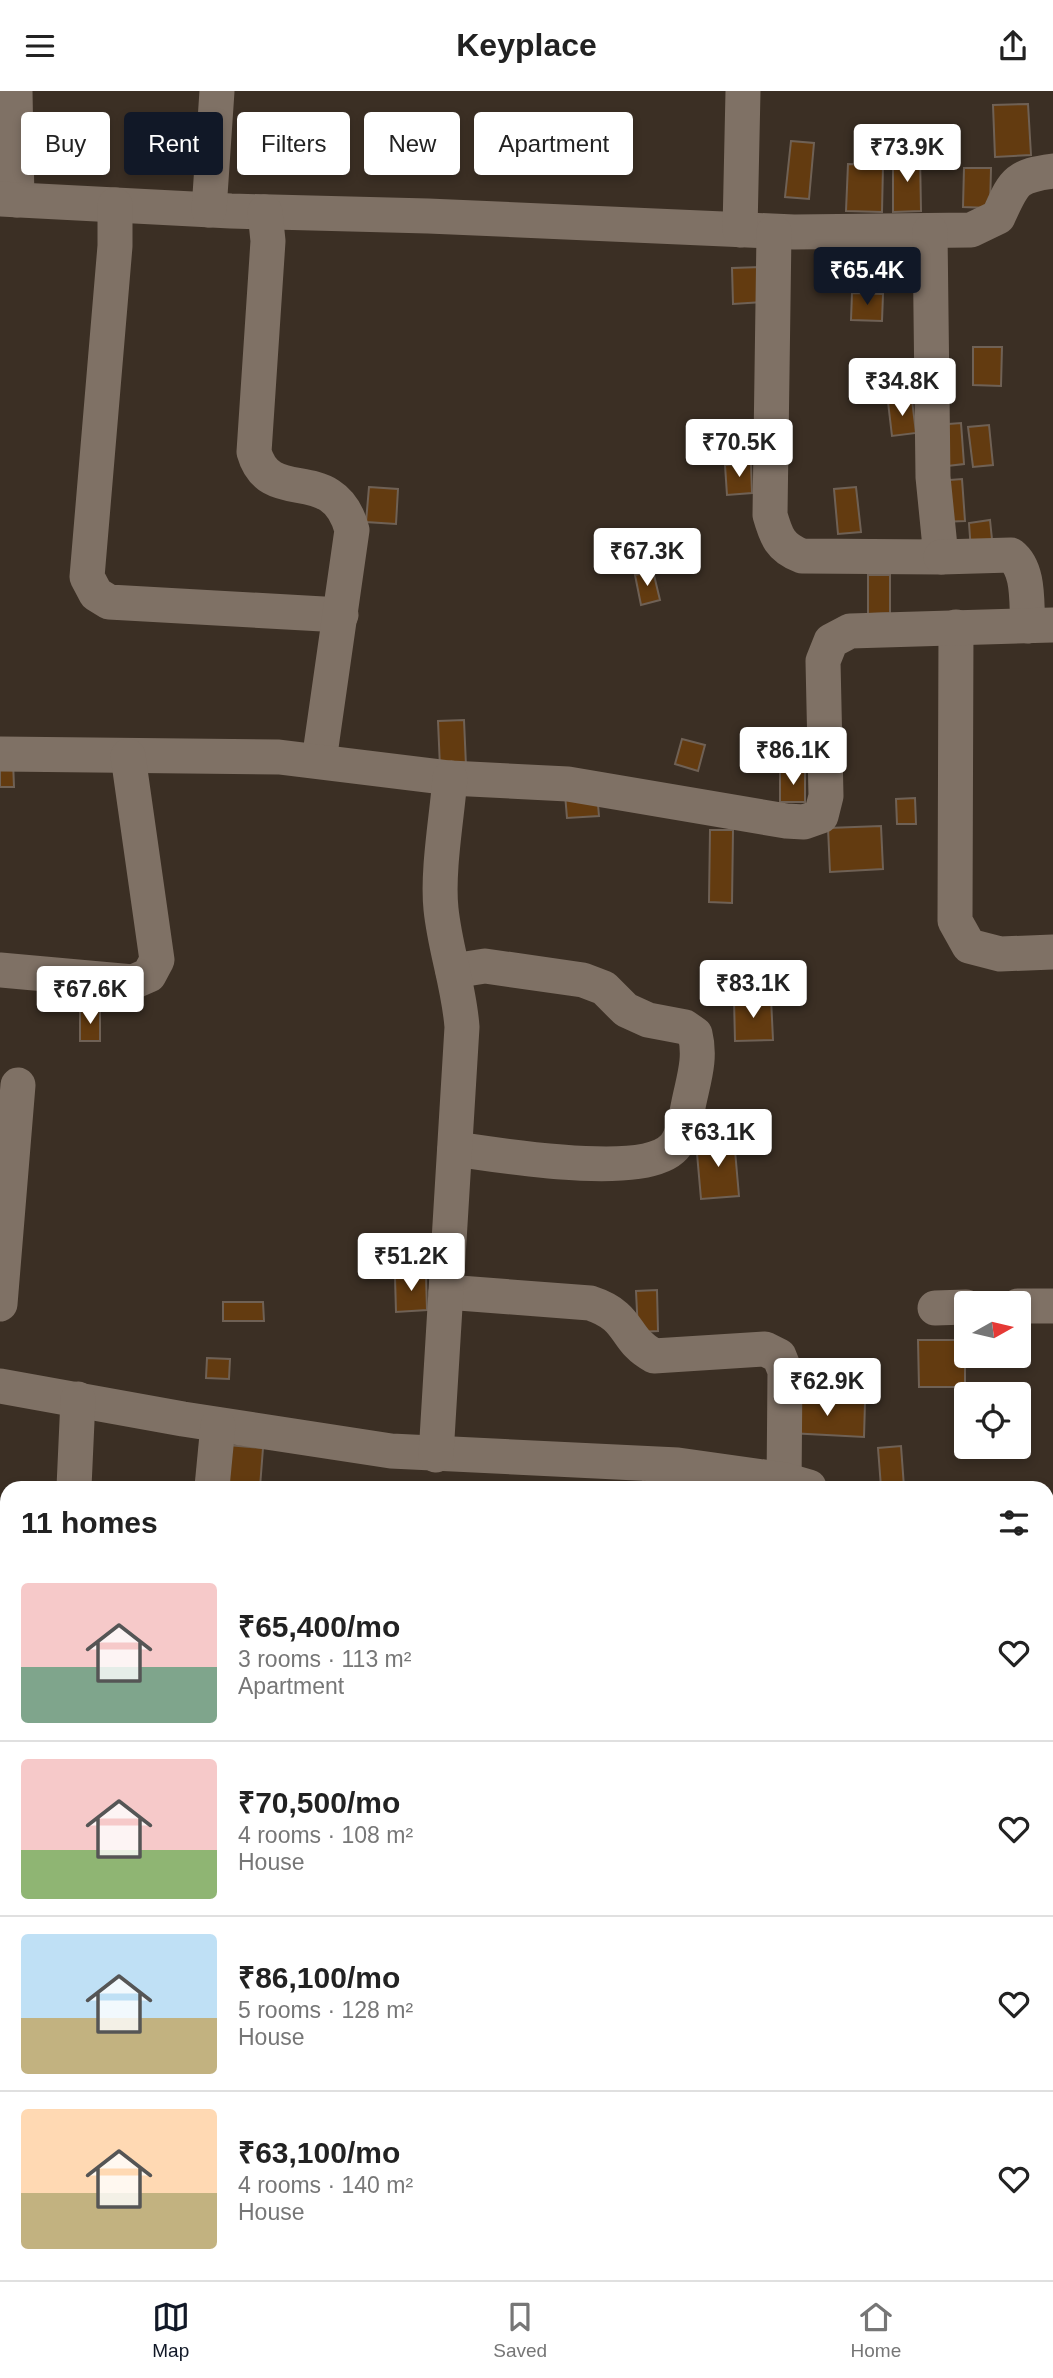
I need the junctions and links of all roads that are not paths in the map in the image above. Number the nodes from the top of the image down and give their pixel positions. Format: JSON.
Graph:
{"nodes":[{"id":1,"x":15,"y":91,"type":"edge"},
{"id":2,"x":217,"y":91,"type":"edge"},
{"id":3,"x":743,"y":91,"type":"edge"},
{"id":4,"x":1053,"y":171,"type":"edge"},
{"id":5,"x":8,"y":200,"type":"edge"},
{"id":6,"x":115,"y":205,"type":"junction"},
{"id":7,"x":209,"y":210,"type":"junction"},
{"id":8,"x":267,"y":226,"type":"junction"},
{"id":9,"x":757,"y":231,"type":"junction"},
{"id":10,"x":931,"y":241,"type":"junction"},
{"id":11,"x":941,"y":557,"type":"junction"},
{"id":12,"x":341,"y":615,"type":"junction"},
{"id":13,"x":1040,"y":625,"type":"edge"},
{"id":14,"x":956,"y":628,"type":"junction"},
{"id":15,"x":0,"y":754,"type":"edge"},
{"id":16,"x":128,"y":756,"type":"junction"},
{"id":17,"x":319,"y":761,"type":"junction"},
{"id":18,"x":450,"y":778,"type":"junction"},
{"id":19,"x":1053,"y":952,"type":"edge"},
{"id":20,"x":0,"y":970,"type":"edge"},
{"id":21,"x":453,"y":971,"type":"junction"},
{"id":22,"x":18,"y":1085,"type":"dead end"},
{"id":23,"x":455,"y":1149,"type":"junction"},
{"id":24,"x":446,"y":1292,"type":"junction"},
{"id":25,"x":0,"y":1304,"type":"edge"},
{"id":26,"x":1031,"y":1306,"type":"edge"},
{"id":27,"x":1053,"y":1306,"type":"edge"},
{"id":28,"x":0,"y":1386,"type":"edge"},
{"id":29,"x":78,"y":1399,"type":"junction"},
{"id":30,"x":218,"y":1425,"type":"junction"},
{"id":31,"x":436,"y":1455,"type":"junction"},
{"id":32,"x":74,"y":1481,"type":"edge"},
{"id":33,"x":213,"y":1481,"type":"edge"},
{"id":34,"x":770,"y":1481,"type":"edge"},
{"id":35,"x":793,"y":1481,"type":"edge"}],
"edges":[{"from":1,"to":5,"type":"street"},
{"from":2,"to":7,"type":"street"},
{"from":3,"to":9,"type":"street"},
{"from":4,"to":10,"type":"street"},
{"from":5,"to":6,"type":"street"},
{"from":6,"to":7,"type":"street"},
{"from":6,"to":12,"type":"street"},
{"from":7,"to":8,"type":"street"},
{"from":8,"to":9,"type":"street"},
{"from":8,"to":12,"type":"street"},
{"from":9,"to":10,"type":"street"},
{"from":9,"to":11,"type":"street"},
{"from":10,"to":11,"type":"street"},
{"from":11,"to":13,"type":"street"},
{"from":12,"to":17,"type":"street"},
{"from":13,"to":14,"type":"street"},
{"from":14,"to":18,"type":"street"},
{"from":14,"to":19,"type":"street"},
{"from":15,"to":16,"type":"street"},
{"from":16,"to":17,"type":"street"},
{"from":16,"to":20,"type":"street"},
{"from":17,"to":18,"type":"street"},
{"from":18,"to":21,"type":"street"},
{"from":21,"to":23,"type":"street"},
{"from":21,"to":23,"type":"street"},
{"from":22,"to":25,"type":"street"},
{"from":23,"to":24,"type":"street"},
{"from":24,"to":31,"type":"street"},
{"from":24,"to":35,"type":"street"},
{"from":26,"to":27,"type":"street"},
{"from":28,"to":29,"type":"street"},
{"from":29,"to":30,"type":"street"},
{"from":29,"to":32,"type":"street"},
{"from":30,"to":31,"type":"street"},
{"from":30,"to":33,"type":"street"},
{"from":31,"to":34,"type":"street"}]}
